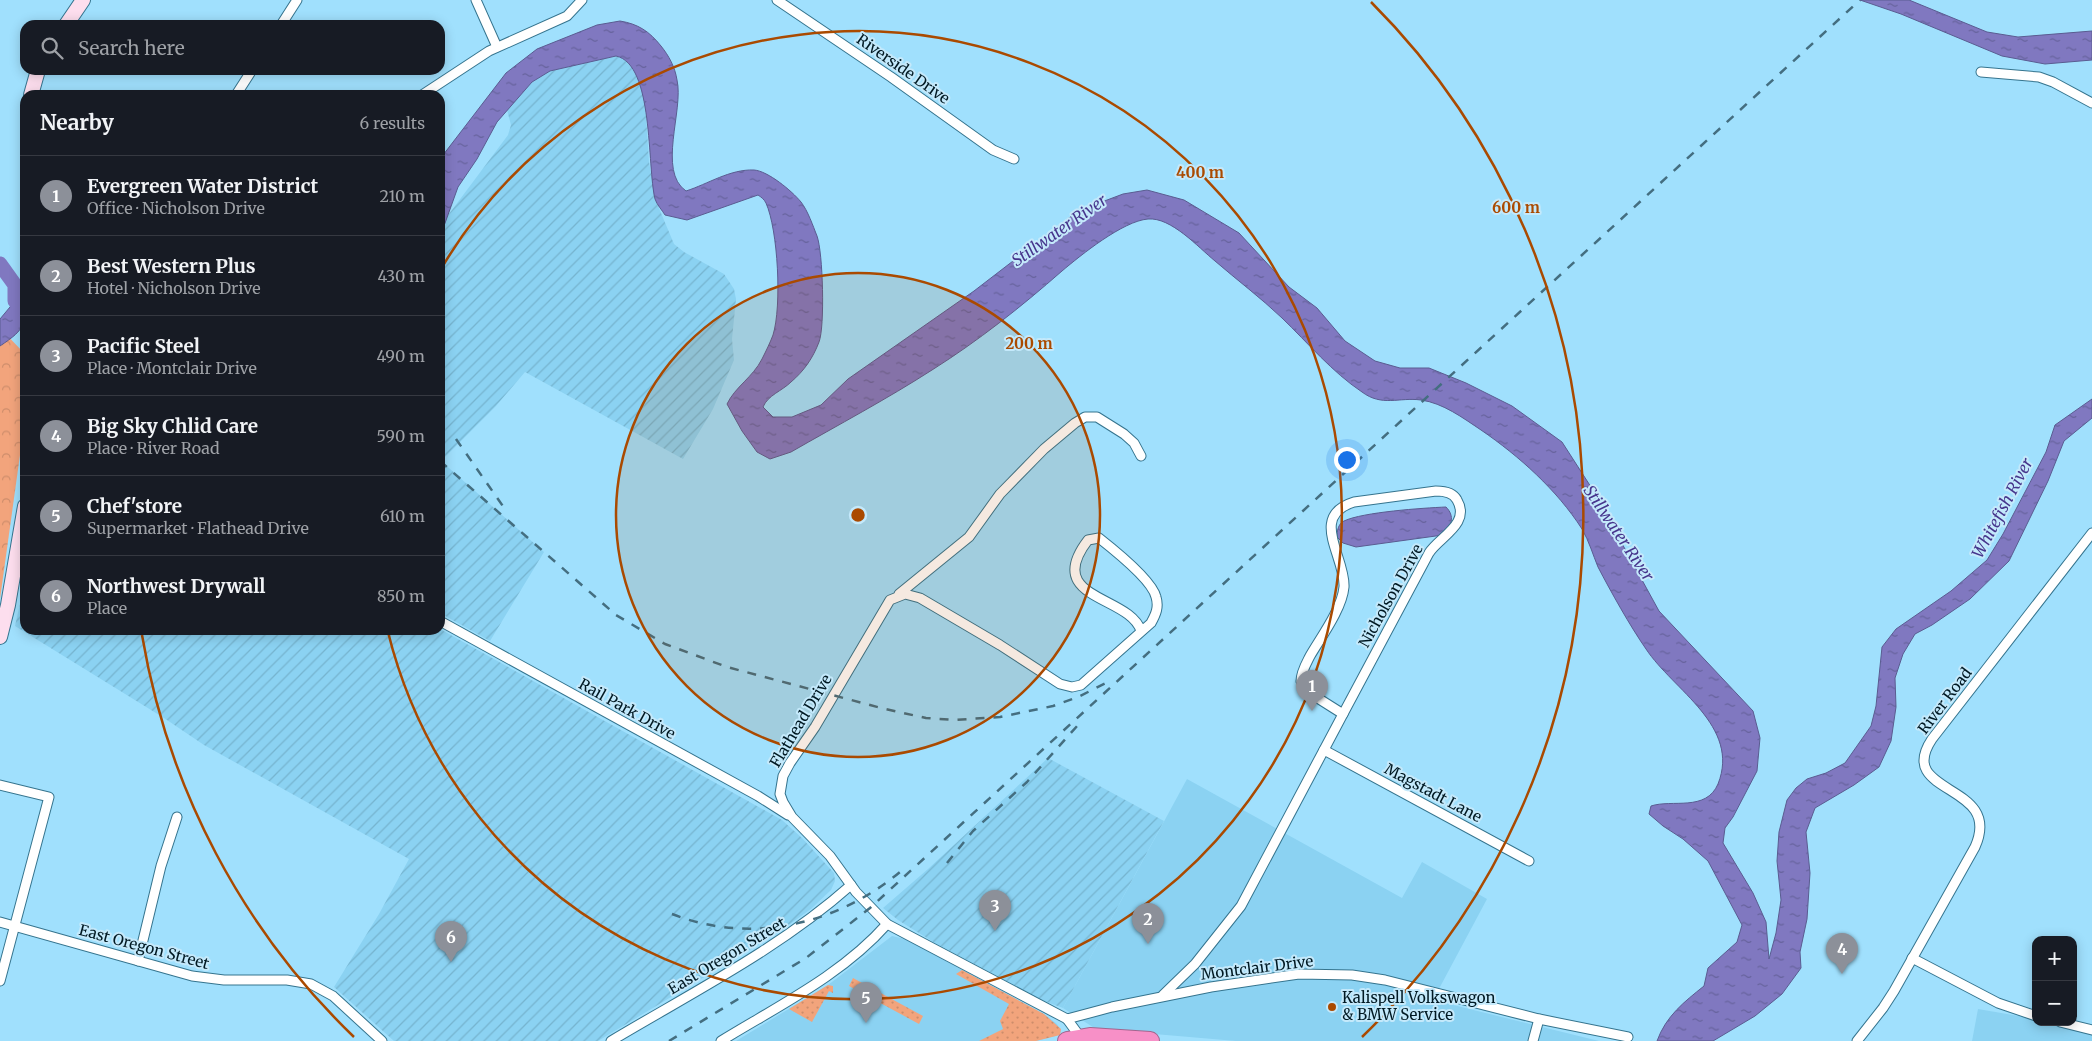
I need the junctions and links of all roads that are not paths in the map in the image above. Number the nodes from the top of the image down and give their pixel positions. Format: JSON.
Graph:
{"nodes":[{"id":1,"x":83,"y":0,"type":"edge"},
{"id":2,"x":297,"y":0,"type":"edge"},
{"id":3,"x":476,"y":0,"type":"edge"},
{"id":4,"x":582,"y":0,"type":"edge"},
{"id":5,"x":776,"y":0,"type":"edge"},
{"id":6,"x":69,"y":20,"type":"edge"},
{"id":7,"x":284,"y":20,"type":"edge"},
{"id":8,"x":497,"y":47,"type":"junction"},
{"id":9,"x":1981,"y":72,"type":"dead end"},
{"id":10,"x":37,"y":75,"type":"edge"},
{"id":11,"x":249,"y":75,"type":"edge"},
{"id":12,"x":32,"y":90,"type":"edge"},
{"id":13,"x":239,"y":90,"type":"edge"},
{"id":14,"x":429,"y":90,"type":"edge"},
{"id":15,"x":2092,"y":103,"type":"edge"},
{"id":16,"x":1014,"y":159,"type":"dead end"},
{"id":17,"x":1141,"y":456,"type":"dead end"},
{"id":18,"x":2092,"y":533,"type":"edge"},
{"id":19,"x":20,"y":535,"type":"edge"},
{"id":20,"x":890,"y":600,"type":"junction"},
{"id":21,"x":445,"y":624,"type":"edge"},
{"id":22,"x":1141,"y":631,"type":"junction"},
{"id":23,"x":0,"y":637,"type":"edge"},
{"id":24,"x":1344,"y":714,"type":"junction"},
{"id":25,"x":1324,"y":750,"type":"junction"},
{"id":26,"x":0,"y":785,"type":"edge"},
{"id":27,"x":177,"y":817,"type":"dead end"},
{"id":28,"x":798,"y":823,"type":"junction"},
{"id":29,"x":1530,"y":861,"type":"dead end"},
{"id":30,"x":851,"y":885,"type":"junction"},
{"id":31,"x":0,"y":922,"type":"edge"},
{"id":32,"x":887,"y":924,"type":"junction"},
{"id":33,"x":14,"y":927,"type":"junction"},
{"id":34,"x":1912,"y":958,"type":"junction"},
{"id":35,"x":138,"y":961,"type":"junction"},
{"id":36,"x":0,"y":981,"type":"edge"},
{"id":37,"x":1154,"y":999,"type":"junction"},
{"id":38,"x":2032,"y":1015,"type":"edge"},
{"id":39,"x":1067,"y":1019,"type":"junction"},
{"id":40,"x":1539,"y":1019,"type":"junction"},
{"id":41,"x":2076,"y":1026,"type":"edge"},
{"id":42,"x":2092,"y":1030,"type":"edge"},
{"id":43,"x":1628,"y":1037,"type":"dead end"},
{"id":44,"x":1074,"y":1039,"type":"edge"},
{"id":45,"x":382,"y":1041,"type":"edge"},
{"id":46,"x":611,"y":1041,"type":"edge"},
{"id":47,"x":721,"y":1041,"type":"edge"},
{"id":48,"x":1150,"y":1041,"type":"edge"},
{"id":49,"x":1533,"y":1041,"type":"edge"},
{"id":50,"x":1856,"y":1041,"type":"edge"}],
"edges":[{"from":1,"to":6,"type":"main road"},
{"from":2,"to":7,"type":"street"},
{"from":3,"to":8,"type":"street"},
{"from":4,"to":8,"type":"street"},
{"from":5,"to":16,"type":"street","name":"Riverside Drive"},
{"from":8,"to":14,"type":"street"},
{"from":9,"to":15,"type":"street"},
{"from":10,"to":12,"type":"main road"},
{"from":11,"to":13,"type":"street"},
{"from":17,"to":20,"type":"street"},
{"from":18,"to":34,"type":"street","name":"River Road"},
{"from":19,"to":23,"type":"main road"},
{"from":20,"to":22,"type":"street"},
{"from":20,"to":28,"type":"street","name":"Flathead Drive"},
{"from":21,"to":28,"type":"street","name":"Rail Park Drive"},
{"from":22,"to":22,"type":"street"},
{"from":24,"to":24,"type":"street","name":"Nicholson Drive"},
{"from":24,"to":25,"type":"street","name":"Nicholson Drive"},
{"from":25,"to":29,"type":"street","name":"Magstadt Lane"},
{"from":25,"to":37,"type":"street","name":"Nicholson Drive"},
{"from":26,"to":33,"type":"street"},
{"from":27,"to":35,"type":"street"},
{"from":28,"to":30,"type":"street","name":"Flathead Drive"},
{"from":30,"to":32,"type":"street","name":"Flathead Drive"},
{"from":30,"to":46,"type":"street","name":"East Oregon Street"},
{"from":31,"to":33,"type":"street","name":"East Oregon Street"},
{"from":32,"to":39,"type":"street"},
{"from":32,"to":47,"type":"street"},
{"from":33,"to":35,"type":"street","name":"East Oregon Street"},
{"from":33,"to":36,"type":"street"},
{"from":34,"to":38,"type":"street"},
{"from":34,"to":50,"type":"street","name":"River Road"},
{"from":35,"to":45,"type":"street","name":"East Oregon Street"},
{"from":37,"to":39,"type":"street","name":"Montclair Drive"},
{"from":37,"to":40,"type":"street","name":"Montclair Drive"},
{"from":39,"to":44,"type":"street"},
{"from":40,"to":43,"type":"street","name":"Montclair Drive"},
{"from":40,"to":49,"type":"street"},
{"from":41,"to":42,"type":"street"},
{"from":44,"to":48,"type":"highway"}]}
